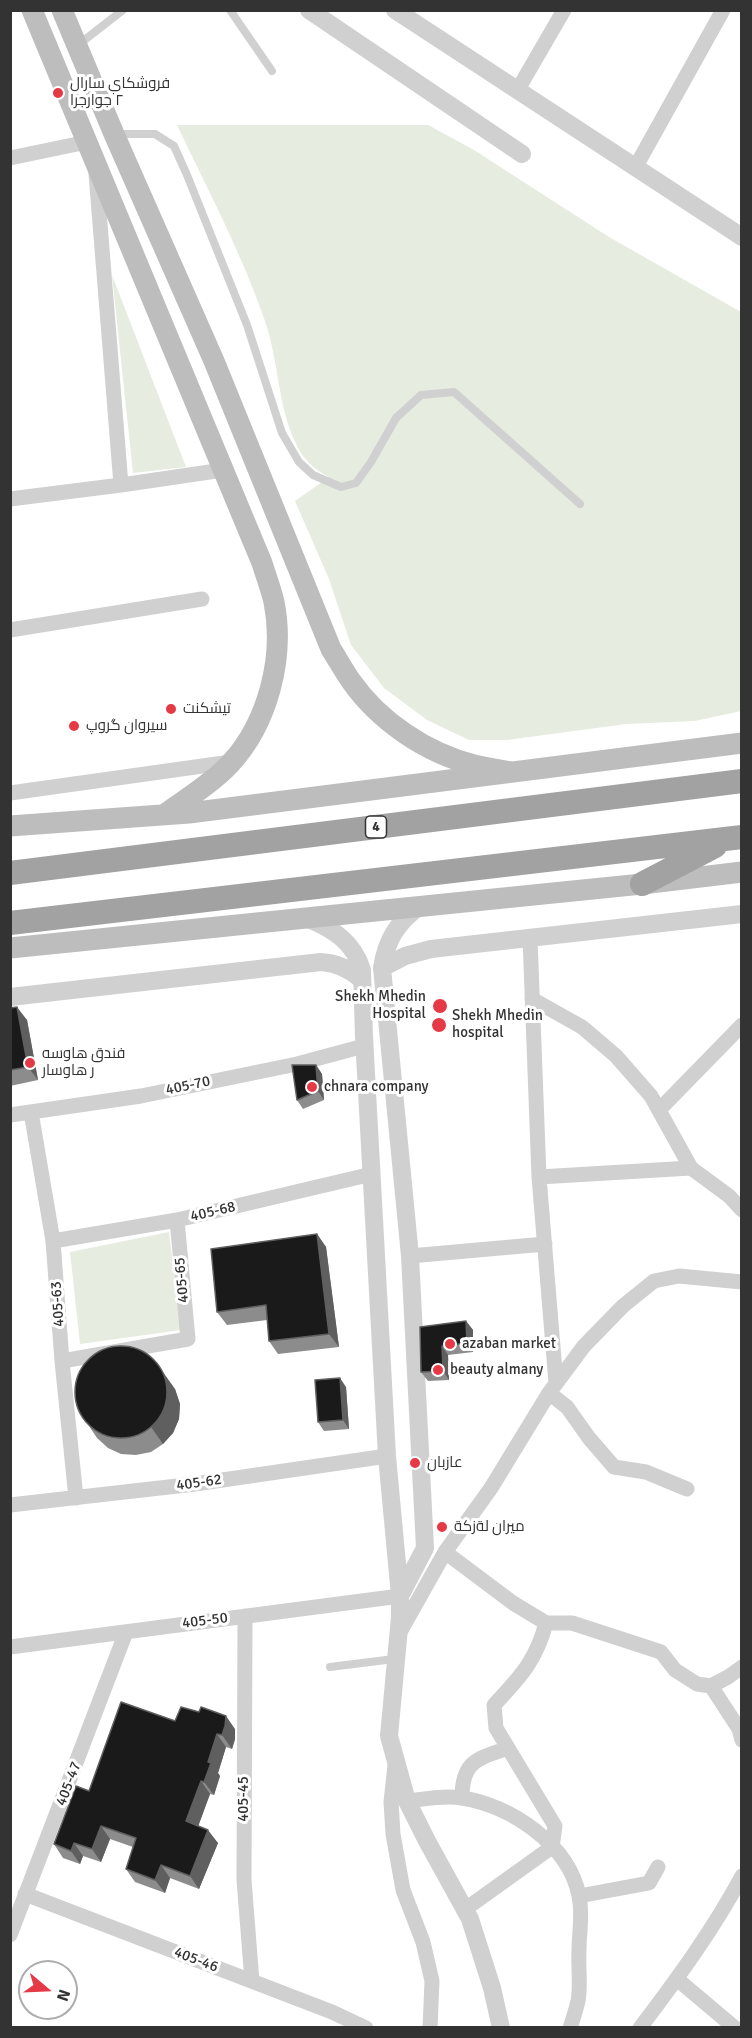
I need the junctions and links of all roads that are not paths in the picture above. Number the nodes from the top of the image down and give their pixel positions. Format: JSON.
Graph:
{"nodes":[{"id":1,"x":32,"y":10,"type":"edge"},
{"id":2,"x":62,"y":10,"type":"edge"},
{"id":3,"x":123,"y":10,"type":"edge"},
{"id":4,"x":230,"y":10,"type":"edge"},
{"id":5,"x":309,"y":10,"type":"edge"},
{"id":6,"x":564,"y":10,"type":"edge"},
{"id":7,"x":723,"y":10,"type":"edge"},
{"id":8,"x":401,"y":12,"type":"edge"},
{"id":9,"x":77,"y":46,"type":"junction"},
{"id":10,"x":272,"y":71,"type":"dead end"},
{"id":11,"x":517,"y":91,"type":"junction"},
{"id":12,"x":114,"y":134,"type":"junction"},
{"id":13,"x":91,"y":150,"type":"junction"},
{"id":14,"x":522,"y":154,"type":"dead end"},
{"id":15,"x":10,"y":158,"type":"edge"},
{"id":16,"x":635,"y":168,"type":"junction"},
{"id":17,"x":741,"y":237,"type":"edge"},
{"id":18,"x":173,"y":351,"type":"junction"},
{"id":19,"x":214,"y":361,"type":"junction"},
{"id":20,"x":223,"y":470,"type":"junction"},
{"id":21,"x":121,"y":486,"type":"junction"},
{"id":22,"x":10,"y":499,"type":"edge"},
{"id":23,"x":580,"y":504,"type":"dead end"},
{"id":24,"x":202,"y":599,"type":"dead end"},
{"id":25,"x":10,"y":630,"type":"edge"},
{"id":26,"x":741,"y":742,"type":"edge"},
{"id":27,"x":231,"y":762,"type":"junction"},
{"id":28,"x":510,"y":772,"type":"junction"},
{"id":29,"x":741,"y":781,"type":"edge"},
{"id":30,"x":10,"y":793,"type":"edge"},
{"id":31,"x":165,"y":814,"type":"junction"},
{"id":32,"x":10,"y":826,"type":"edge"},
{"id":33,"x":734,"y":838,"type":"edge"},
{"id":34,"x":10,"y":873,"type":"edge"},
{"id":35,"x":740,"y":873,"type":"edge"},
{"id":36,"x":642,"y":884,"type":"junction"},
{"id":37,"x":420,"y":906,"type":"junction"},
{"id":38,"x":741,"y":914,"type":"edge"},
{"id":39,"x":306,"y":918,"type":"junction"},
{"id":40,"x":10,"y":923,"type":"edge"},
{"id":41,"x":530,"y":938,"type":"junction"},
{"id":42,"x":10,"y":948,"type":"edge"},
{"id":43,"x":382,"y":968,"type":"junction"},
{"id":44,"x":362,"y":980,"type":"junction"},
{"id":45,"x":10,"y":997,"type":"edge"},
{"id":46,"x":532,"y":999,"type":"junction"},
{"id":47,"x":741,"y":1024,"type":"edge"},
{"id":48,"x":364,"y":1046,"type":"junction"},
{"id":49,"x":659,"y":1110,"type":"junction"},
{"id":50,"x":31,"y":1112,"type":"junction"},
{"id":51,"x":10,"y":1115,"type":"edge"},
{"id":52,"x":691,"y":1168,"type":"junction"},
{"id":53,"x":372,"y":1174,"type":"junction"},
{"id":54,"x":539,"y":1178,"type":"junction"},
{"id":55,"x":741,"y":1210,"type":"edge"},
{"id":56,"x":177,"y":1220,"type":"junction"},
{"id":57,"x":53,"y":1241,"type":"junction"},
{"id":58,"x":545,"y":1244,"type":"junction"},
{"id":59,"x":410,"y":1256,"type":"junction"},
{"id":60,"x":741,"y":1282,"type":"edge"},
{"id":61,"x":62,"y":1361,"type":"junction"},
{"id":62,"x":552,"y":1388,"type":"junction"},
{"id":63,"x":387,"y":1456,"type":"junction"},
{"id":64,"x":687,"y":1489,"type":"dead end"},
{"id":65,"x":76,"y":1497,"type":"junction"},
{"id":66,"x":10,"y":1505,"type":"edge"},
{"id":67,"x":445,"y":1552,"type":"junction"},
{"id":68,"x":400,"y":1596,"type":"junction"},
{"id":69,"x":245,"y":1616,"type":"junction"},
{"id":70,"x":546,"y":1623,"type":"junction"},
{"id":71,"x":126,"y":1632,"type":"junction"},
{"id":72,"x":398,"y":1635,"type":"junction"},
{"id":73,"x":10,"y":1647,"type":"edge"},
{"id":74,"x":396,"y":1659,"type":"junction"},
{"id":75,"x":330,"y":1667,"type":"dead end"},
{"id":76,"x":741,"y":1667,"type":"edge"},
{"id":77,"x":711,"y":1686,"type":"junction"},
{"id":78,"x":741,"y":1740,"type":"edge"},
{"id":79,"x":508,"y":1748,"type":"junction"},
{"id":80,"x":395,"y":1762,"type":"junction"},
{"id":81,"x":462,"y":1798,"type":"junction"},
{"id":82,"x":407,"y":1801,"type":"junction"},
{"id":83,"x":552,"y":1847,"type":"junction"},
{"id":84,"x":658,"y":1867,"type":"dead end"},
{"id":85,"x":741,"y":1876,"type":"edge"},
{"id":86,"x":25,"y":1894,"type":"junction"},
{"id":87,"x":579,"y":1896,"type":"junction"},
{"id":88,"x":736,"y":1901,"type":"edge"},
{"id":89,"x":464,"y":1910,"type":"junction"},
{"id":90,"x":10,"y":1935,"type":"edge"},
{"id":91,"x":677,"y":1979,"type":"junction"},
{"id":92,"x":252,"y":1981,"type":"junction"},
{"id":93,"x":366,"y":2028,"type":"edge"},
{"id":94,"x":430,"y":2028,"type":"edge"},
{"id":95,"x":501,"y":2028,"type":"edge"},
{"id":96,"x":570,"y":2028,"type":"edge"},
{"id":97,"x":640,"y":2028,"type":"edge"},
{"id":98,"x":735,"y":2028,"type":"edge"}],
"edges":[{"from":1,"to":13,"type":"main road"},
{"from":2,"to":9,"type":"main road"},
{"from":3,"to":9,"type":"lane"},
{"from":4,"to":10,"type":"lane"},
{"from":5,"to":14,"type":"street"},
{"from":6,"to":11,"type":"street"},
{"from":7,"to":16,"type":"street"},
{"from":8,"to":11,"type":"street"},
{"from":9,"to":12,"type":"main road"},
{"from":11,"to":16,"type":"street"},
{"from":12,"to":19,"type":"main road"},
{"from":12,"to":23,"type":"lane"},
{"from":13,"to":15,"type":"street"},
{"from":13,"to":18,"type":"main road"},
{"from":13,"to":21,"type":"street"},
{"from":16,"to":17,"type":"street"},
{"from":18,"to":19,"type":"main road"},
{"from":18,"to":20,"type":"main road"},
{"from":19,"to":28,"type":"main road"},
{"from":20,"to":21,"type":"street"},
{"from":20,"to":27,"type":"main road"},
{"from":21,"to":22,"type":"street"},
{"from":24,"to":25,"type":"street"},
{"from":26,"to":28,"type":"main road"},
{"from":27,"to":30,"type":"street"},
{"from":27,"to":31,"type":"main road"},
{"from":28,"to":31,"type":"main road"},
{"from":29,"to":34,"type":"highway","number":"4"},
{"from":31,"to":32,"type":"main road"},
{"from":33,"to":36,"type":"highway"},
{"from":33,"to":40,"type":"highway"},
{"from":35,"to":36,"type":"main road"},
{"from":36,"to":37,"type":"main road"},
{"from":37,"to":39,"type":"main road"},
{"from":37,"to":43,"type":"street"},
{"from":38,"to":41,"type":"street"},
{"from":39,"to":42,"type":"main road"},
{"from":39,"to":44,"type":"street"},
{"from":41,"to":43,"type":"street"},
{"from":41,"to":46,"type":"street"},
{"from":43,"to":59,"type":"street"},
{"from":44,"to":45,"type":"street"},
{"from":44,"to":48,"type":"street"},
{"from":46,"to":49,"type":"street"},
{"from":46,"to":54,"type":"street"},
{"from":47,"to":49,"type":"street"},
{"from":48,"to":50,"type":"street","name":"405-70"},
{"from":48,"to":53,"type":"street"},
{"from":49,"to":52,"type":"street"},
{"from":50,"to":51,"type":"street","name":"405-70"},
{"from":50,"to":57,"type":"street","name":"405-63"},
{"from":52,"to":54,"type":"street"},
{"from":52,"to":55,"type":"street"},
{"from":53,"to":56,"type":"street","name":"405-68"},
{"from":53,"to":63,"type":"street"},
{"from":54,"to":58,"type":"street"},
{"from":56,"to":57,"type":"street","name":"405-68"},
{"from":56,"to":61,"type":"street","name":"405-65"},
{"from":57,"to":61,"type":"street","name":"405-63"},
{"from":58,"to":59,"type":"street"},
{"from":58,"to":62,"type":"street"},
{"from":59,"to":68,"type":"street"},
{"from":60,"to":62,"type":"street"},
{"from":61,"to":65,"type":"street","name":"405-63"},
{"from":62,"to":64,"type":"street"},
{"from":62,"to":67,"type":"street"},
{"from":63,"to":65,"type":"street","name":"405-62"},
{"from":63,"to":68,"type":"street"},
{"from":65,"to":66,"type":"street","name":"405-62"},
{"from":67,"to":70,"type":"street"},
{"from":67,"to":72,"type":"street"},
{"from":68,"to":69,"type":"street","name":"405-50"},
{"from":68,"to":72,"type":"street"},
{"from":69,"to":71,"type":"street","name":"405-50"},
{"from":69,"to":92,"type":"street","name":"405-45"},
{"from":70,"to":77,"type":"street"},
{"from":70,"to":79,"type":"street"},
{"from":71,"to":73,"type":"street","name":"405-50"},
{"from":71,"to":86,"type":"street","name":"405-47"},
{"from":72,"to":74,"type":"street"},
{"from":74,"to":75,"type":"lane"},
{"from":74,"to":80,"type":"street"},
{"from":76,"to":77,"type":"street"},
{"from":77,"to":78,"type":"street"},
{"from":79,"to":81,"type":"street"},
{"from":79,"to":83,"type":"street"},
{"from":80,"to":82,"type":"street"},
{"from":80,"to":94,"type":"street"},
{"from":81,"to":82,"type":"street"},
{"from":81,"to":83,"type":"street"},
{"from":82,"to":89,"type":"street"},
{"from":83,"to":87,"type":"street"},
{"from":83,"to":89,"type":"street"},
{"from":84,"to":87,"type":"street"},
{"from":85,"to":88,"type":"street"},
{"from":86,"to":90,"type":"street","name":"405-47"},
{"from":86,"to":92,"type":"street","name":"405-46"},
{"from":87,"to":96,"type":"street"},
{"from":88,"to":91,"type":"street"},
{"from":89,"to":95,"type":"street"},
{"from":91,"to":97,"type":"street"},
{"from":91,"to":98,"type":"street"},
{"from":92,"to":93,"type":"street","name":"405-46"}]}
